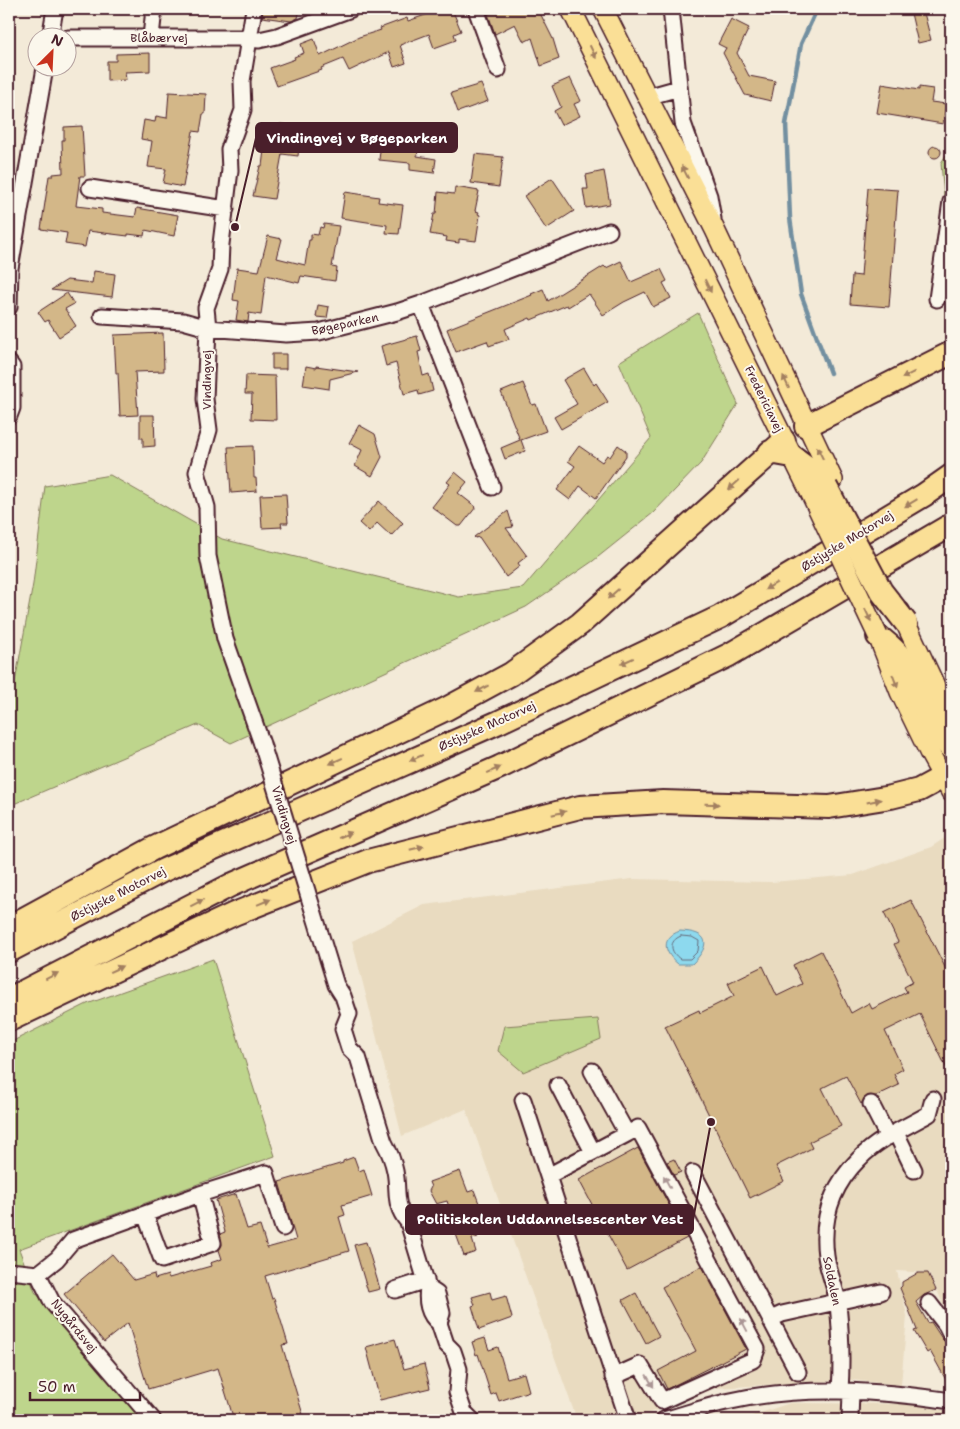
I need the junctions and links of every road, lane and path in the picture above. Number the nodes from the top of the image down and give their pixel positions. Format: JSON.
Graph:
{"nodes":[{"id":1,"x":55,"y":9,"type":"edge"},
{"id":2,"x":154,"y":9,"type":"edge"},
{"id":3,"x":254,"y":9,"type":"edge"},
{"id":4,"x":351,"y":9,"type":"edge"},
{"id":5,"x":476,"y":9,"type":"edge"},
{"id":6,"x":571,"y":9,"type":"edge"},
{"id":7,"x":604,"y":9,"type":"edge"},
{"id":8,"x":671,"y":9,"type":"edge"},
{"id":9,"x":52,"y":28,"type":"edge"},
{"id":10,"x":151,"y":37,"type":"junction"},
{"id":11,"x":78,"y":38,"type":"edge"},
{"id":12,"x":250,"y":39,"type":"junction"},
{"id":13,"x":498,"y":70,"type":"dead end"},
{"id":14,"x":43,"y":78,"type":"edge"},
{"id":15,"x":680,"y":88,"type":"junction"},
{"id":16,"x":647,"y":97,"type":"junction"},
{"id":17,"x":90,"y":188,"type":"dead end"},
{"id":18,"x":951,"y":201,"type":"edge"},
{"id":19,"x":226,"y":209,"type":"junction"},
{"id":20,"x":715,"y":230,"type":"junction"},
{"id":21,"x":609,"y":231,"type":"dead end"},
{"id":22,"x":937,"y":299,"type":"dead end"},
{"id":23,"x":9,"y":301,"type":"edge"},
{"id":24,"x":421,"y":304,"type":"junction"},
{"id":25,"x":9,"y":307,"type":"edge"},
{"id":26,"x":102,"y":316,"type":"dead end"},
{"id":27,"x":208,"y":328,"type":"junction"},
{"id":28,"x":951,"y":352,"type":"edge"},
{"id":29,"x":9,"y":363,"type":"edge"},
{"id":30,"x":9,"y":416,"type":"edge"},
{"id":31,"x":806,"y":426,"type":"junction"},
{"id":32,"x":782,"y":450,"type":"junction"},
{"id":33,"x":951,"y":476,"type":"edge"},
{"id":34,"x":823,"y":486,"type":"junction"},
{"id":35,"x":492,"y":488,"type":"dead end"},
{"id":36,"x":951,"y":525,"type":"edge"},
{"id":37,"x":906,"y":623,"type":"joint"},
{"id":38,"x":878,"y":636,"type":"junction"},
{"id":39,"x":951,"y":720,"type":"edge"},
{"id":40,"x":951,"y":748,"type":"edge"},
{"id":41,"x":948,"y":780,"type":"edge"},
{"id":42,"x":9,"y":927,"type":"edge"},
{"id":43,"x":9,"y":951,"type":"edge"},
{"id":44,"x":9,"y":999,"type":"edge"},
{"id":45,"x":9,"y":1020,"type":"edge"},
{"id":46,"x":592,"y":1071,"type":"dead end"},
{"id":47,"x":558,"y":1085,"type":"dead end"},
{"id":48,"x":523,"y":1100,"type":"dead end"},
{"id":49,"x":934,"y":1100,"type":"dead end"},
{"id":50,"x":871,"y":1104,"type":"dead end"},
{"id":51,"x":626,"y":1134,"type":"junction"},
{"id":52,"x":892,"y":1135,"type":"junction"},
{"id":53,"x":593,"y":1152,"type":"junction"},
{"id":54,"x":914,"y":1170,"type":"dead end"},
{"id":55,"x":693,"y":1173,"type":"dead end"},
{"id":56,"x":548,"y":1176,"type":"junction"},
{"id":57,"x":200,"y":1194,"type":"junction"},
{"id":58,"x":145,"y":1214,"type":"junction"},
{"id":59,"x":283,"y":1228,"type":"dead end"},
{"id":60,"x":9,"y":1271,"type":"edge"},
{"id":61,"x":38,"y":1274,"type":"junction"},
{"id":62,"x":427,"y":1284,"type":"junction"},
{"id":63,"x":395,"y":1290,"type":"dead end"},
{"id":64,"x":881,"y":1292,"type":"dead end"},
{"id":65,"x":838,"y":1302,"type":"junction"},
{"id":66,"x":929,"y":1303,"type":"dead end"},
{"id":67,"x":770,"y":1319,"type":"junction"},
{"id":68,"x":951,"y":1335,"type":"edge"},
{"id":69,"x":798,"y":1372,"type":"dead end"},
{"id":70,"x":613,"y":1376,"type":"junction"},
{"id":71,"x":846,"y":1391,"type":"junction"},
{"id":72,"x":951,"y":1401,"type":"edge"},
{"id":73,"x":153,"y":1420,"type":"edge"},
{"id":74,"x":472,"y":1420,"type":"edge"},
{"id":75,"x":628,"y":1420,"type":"edge"},
{"id":76,"x":664,"y":1420,"type":"edge"},
{"id":77,"x":850,"y":1420,"type":"edge"}],
"edges":[{"from":1,"to":9,"type":"street"},
{"from":2,"to":10,"type":"street"},
{"from":3,"to":12,"type":"street","name":"Vindingvej"},
{"from":4,"to":12,"type":"street","name":"Blåbærvej"},
{"from":5,"to":13,"type":"street"},
{"from":6,"to":32,"type":"main road","name":"Fredericiavej","one_way":true},
{"from":7,"to":16,"type":"main road"},
{"from":8,"to":15,"type":"street"},
{"from":10,"to":11,"type":"street","name":"Blåbærvej"},
{"from":10,"to":12,"type":"street","name":"Blåbærvej"},
{"from":12,"to":19,"type":"street","name":"Vindingvej"},
{"from":14,"to":23,"type":"street"},
{"from":15,"to":16,"type":"street"},
{"from":15,"to":20,"type":"street"},
{"from":20,"to":16,"type":"main road","one_way":true},
{"from":17,"to":19,"type":"street"},
{"from":18,"to":22,"type":"street"},
{"from":19,"to":27,"type":"street","name":"Vindingvej"},
{"from":31,"to":20,"type":"main road","one_way":true},
{"from":21,"to":24,"type":"street","name":"Bøgeparken"},
{"from":23,"to":25,"type":"street"},
{"from":24,"to":27,"type":"street","name":"Bøgeparken"},
{"from":24,"to":35,"type":"street"},
{"from":26,"to":27,"type":"street"},
{"from":27,"to":62,"type":"street","name":"Vindingvej","bridge":true},
{"from":28,"to":31,"type":"highway","one_way":true},
{"from":29,"to":30,"type":"street"},
{"from":31,"to":32,"type":"main road"},
{"from":34,"to":31,"type":"main road","one_way":true},
{"from":32,"to":34,"type":"highway"},
{"from":32,"to":42,"type":"highway","one_way":true},
{"from":33,"to":43,"type":"highway","name":"Østjyske Motorvej","one_way":true},
{"from":34,"to":37,"type":"highway","bridge":true},
{"from":34,"to":38,"type":"main road","one_way":true,"bridge":true},
{"from":44,"to":36,"type":"highway","one_way":true},
{"from":37,"to":39,"type":"main road"},
{"from":38,"to":40,"type":"highway"},
{"from":38,"to":41,"type":"main road","one_way":true},
{"from":45,"to":41,"type":"highway","one_way":true},
{"from":46,"to":51,"type":"street"},
{"from":47,"to":53,"type":"street"},
{"from":48,"to":56,"type":"street"},
{"from":49,"to":52,"type":"street","name":"Soldalen"},
{"from":50,"to":52,"type":"street"},
{"from":51,"to":53,"type":"street"},
{"from":70,"to":51,"type":"street","one_way":true},
{"from":52,"to":54,"type":"street"},
{"from":52,"to":65,"type":"street","name":"Soldalen"},
{"from":53,"to":56,"type":"street"},
{"from":55,"to":67,"type":"street"},
{"from":56,"to":70,"type":"street"},
{"from":57,"to":58,"type":"street"},
{"from":57,"to":58,"type":"street"},
{"from":57,"to":59,"type":"street"},
{"from":58,"to":61,"type":"street"},
{"from":60,"to":61,"type":"street"},
{"from":61,"to":73,"type":"street","name":"Nygårdsvej"},
{"from":62,"to":63,"type":"street"},
{"from":62,"to":74,"type":"street","name":"Vindingvej"},
{"from":64,"to":65,"type":"street"},
{"from":65,"to":67,"type":"street"},
{"from":65,"to":71,"type":"street","name":"Soldalen"},
{"from":66,"to":68,"type":"street"},
{"from":67,"to":69,"type":"street"},
{"from":70,"to":75,"type":"street"},
{"from":71,"to":72,"type":"street"},
{"from":71,"to":76,"type":"street"},
{"from":71,"to":77,"type":"street","name":"Soldalen"}]}
